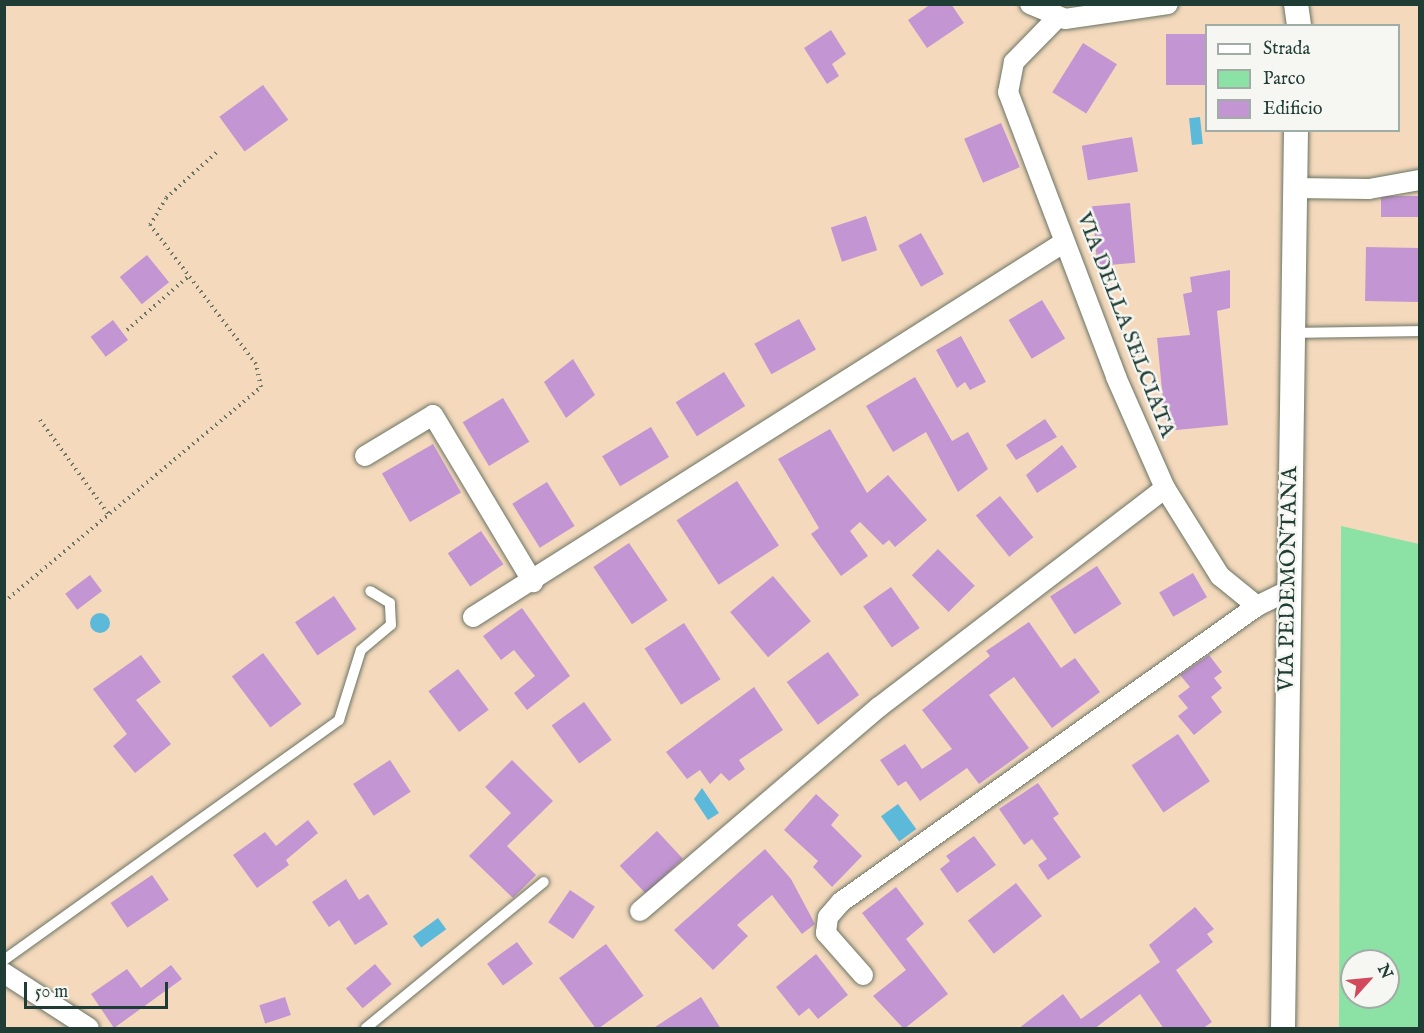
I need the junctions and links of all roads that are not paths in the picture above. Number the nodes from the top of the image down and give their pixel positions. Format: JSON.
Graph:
{"nodes":[{"id":1,"x":1030,"y":4,"type":"edge"},
{"id":2,"x":1168,"y":4,"type":"edge"},
{"id":3,"x":1296,"y":4,"type":"edge"},
{"id":4,"x":1057,"y":18,"type":"junction"},
{"id":5,"x":1299,"y":24,"type":"edge"},
{"id":6,"x":1296,"y":132,"type":"edge"},
{"id":7,"x":1419,"y":180,"type":"edge"},
{"id":8,"x":1294,"y":188,"type":"junction"},
{"id":9,"x":1062,"y":243,"type":"junction"},
{"id":10,"x":1419,"y":332,"type":"edge"},
{"id":11,"x":1292,"y":333,"type":"junction"},
{"id":12,"x":365,"y":456,"type":"dead end"},
{"id":13,"x":1165,"y":488,"type":"junction"},
{"id":14,"x":533,"y":582,"type":"junction"},
{"id":15,"x":370,"y":591,"type":"dead end"},
{"id":16,"x":1288,"y":591,"type":"junction"},
{"id":17,"x":1257,"y":606,"type":"junction"},
{"id":18,"x":473,"y":617,"type":"dead end"},
{"id":19,"x":544,"y":882,"type":"dead end"},
{"id":20,"x":639,"y":911,"type":"dead end"},
{"id":21,"x":4,"y":960,"type":"edge"},
{"id":22,"x":4,"y":973,"type":"edge"},
{"id":23,"x":863,"y":975,"type":"dead end"},
{"id":24,"x":89,"y":1029,"type":"edge"},
{"id":25,"x":366,"y":1029,"type":"edge"},
{"id":26,"x":1282,"y":1029,"type":"edge"}],
"edges":[{"from":1,"to":4,"type":"street"},
{"from":2,"to":4,"type":"street"},
{"from":3,"to":5,"type":"street"},
{"from":4,"to":9,"type":"street","name":"VIA DELLA SELCIATA"},
{"from":6,"to":8,"type":"street","name":"VIA PEDEMONTANA"},
{"from":7,"to":8,"type":"street"},
{"from":8,"to":11,"type":"street","name":"VIA PEDEMONTANA"},
{"from":9,"to":13,"type":"street","name":"VIA DELLA SELCIATA"},
{"from":9,"to":14,"type":"street"},
{"from":10,"to":11,"type":"lane"},
{"from":11,"to":16,"type":"street","name":"VIA PEDEMONTANA"},
{"from":12,"to":14,"type":"street"},
{"from":13,"to":17,"type":"street","name":"VIA DELLA SELCIATA"},
{"from":13,"to":20,"type":"street"},
{"from":14,"to":18,"type":"street"},
{"from":15,"to":21,"type":"lane"},
{"from":16,"to":17,"type":"street"},
{"from":16,"to":26,"type":"street","name":"VIA PEDEMONTANA"},
{"from":17,"to":23,"type":"street"},
{"from":19,"to":25,"type":"lane"},
{"from":22,"to":24,"type":"street"}]}
